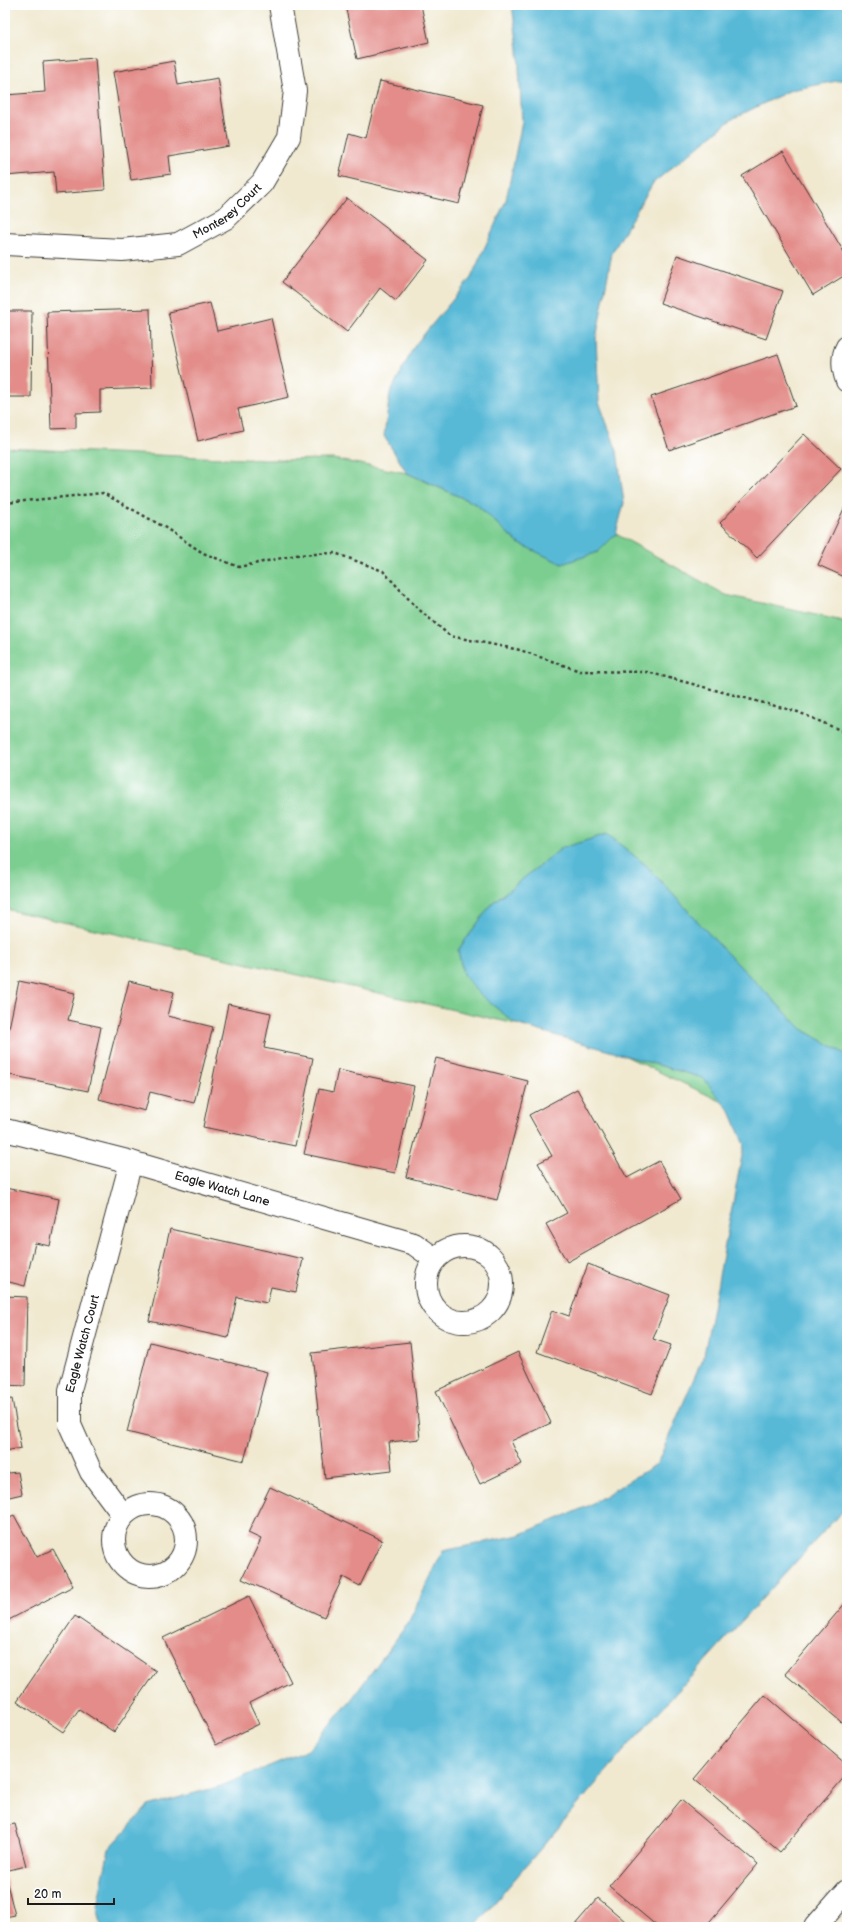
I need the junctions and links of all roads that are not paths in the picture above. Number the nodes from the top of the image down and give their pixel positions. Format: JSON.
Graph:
{"nodes":[{"id":1,"x":280,"y":5,"type":"edge"},
{"id":2,"x":5,"y":244,"type":"edge"},
{"id":3,"x":847,"y":347,"type":"edge"},
{"id":4,"x":847,"y":382,"type":"edge"},
{"id":5,"x":5,"y":1130,"type":"edge"},
{"id":6,"x":131,"y":1162,"type":"junction"},
{"id":7,"x":435,"y":1259,"type":"dead end"},
{"id":8,"x":124,"y":1515,"type":"dead end"},
{"id":9,"x":847,"y":1891,"type":"edge"},
{"id":10,"x":815,"y":1927,"type":"edge"}],
"edges":[{"from":1,"to":2,"type":"street","name":"Monterey Court"},
{"from":3,"to":4,"type":"street"},
{"from":5,"to":6,"type":"street","name":"Eagle Watch Lane"},
{"from":6,"to":7,"type":"street","name":"Eagle Watch Lane"},
{"from":6,"to":8,"type":"street","name":"Eagle Watch Court"},
{"from":9,"to":10,"type":"street"}]}
